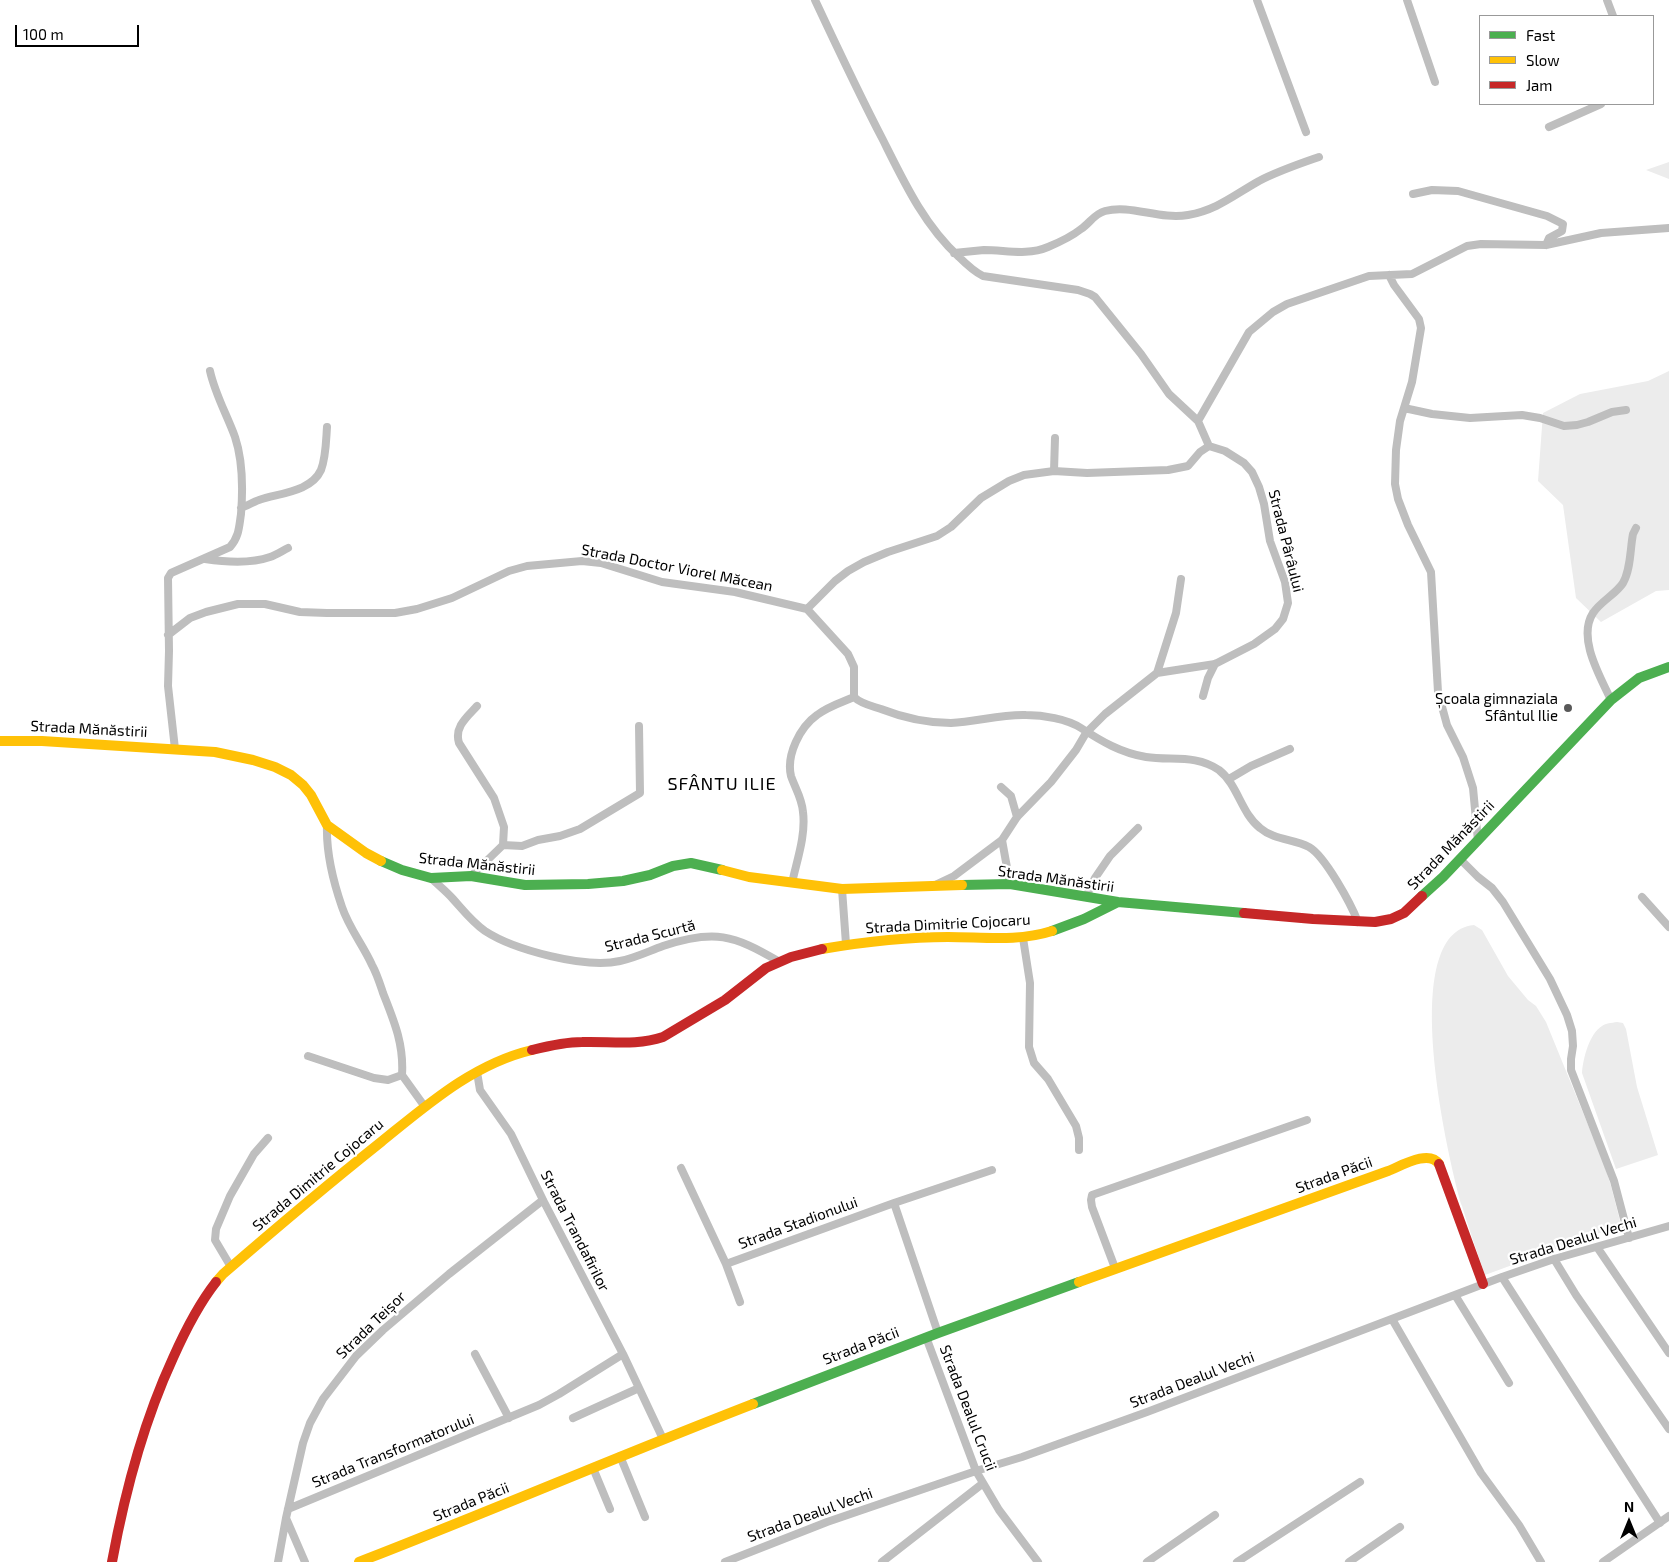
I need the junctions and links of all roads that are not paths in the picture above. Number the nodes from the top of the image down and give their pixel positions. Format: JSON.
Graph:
{"nodes":[{"id":1,"x":815,"y":0,"type":"edge"},
{"id":2,"x":1257,"y":0,"type":"edge"},
{"id":3,"x":1407,"y":0,"type":"edge"},
{"id":4,"x":1607,"y":0,"type":"edge"},
{"id":5,"x":1613,"y":15,"type":"edge"},
{"id":6,"x":1434,"y":82,"type":"dead end"},
{"id":7,"x":1599,"y":105,"type":"edge"},
{"id":8,"x":1549,"y":127,"type":"dead end"},
{"id":9,"x":1306,"y":132,"type":"dead end"},
{"id":10,"x":1319,"y":156,"type":"dead end"},
{"id":11,"x":1413,"y":194,"type":"dead end"},
{"id":12,"x":1669,"y":228,"type":"edge"},
{"id":13,"x":1546,"y":245,"type":"junction"},
{"id":14,"x":954,"y":253,"type":"junction"},
{"id":15,"x":1389,"y":275,"type":"junction"},
{"id":16,"x":210,"y":371,"type":"dead end"},
{"id":17,"x":1404,"y":408,"type":"junction"},
{"id":18,"x":1626,"y":410,"type":"dead end"},
{"id":19,"x":1198,"y":421,"type":"junction"},
{"id":20,"x":327,"y":427,"type":"dead end"},
{"id":21,"x":1055,"y":438,"type":"dead end"},
{"id":22,"x":1208,"y":446,"type":"junction"},
{"id":23,"x":1054,"y":471,"type":"junction"},
{"id":24,"x":241,"y":508,"type":"junction"},
{"id":25,"x":1636,"y":528,"type":"dead end"},
{"id":26,"x":288,"y":548,"type":"dead end"},
{"id":27,"x":202,"y":559,"type":"junction"},
{"id":28,"x":1181,"y":579,"type":"dead end"},
{"id":29,"x":807,"y":608,"type":"junction"},
{"id":30,"x":168,"y":635,"type":"junction"},
{"id":31,"x":1215,"y":664,"type":"junction"},
{"id":32,"x":1669,"y":667,"type":"edge"},
{"id":33,"x":1158,"y":673,"type":"junction"},
{"id":34,"x":1202,"y":696,"type":"dead end"},
{"id":35,"x":854,"y":697,"type":"junction"},
{"id":36,"x":1611,"y":700,"type":"junction"},
{"id":37,"x":477,"y":706,"type":"dead end"},
{"id":38,"x":639,"y":726,"type":"dead end"},
{"id":39,"x":1086,"y":733,"type":"junction"},
{"id":40,"x":0,"y":741,"type":"edge"},
{"id":41,"x":175,"y":749,"type":"junction"},
{"id":42,"x":1290,"y":749,"type":"dead end"},
{"id":43,"x":1229,"y":779,"type":"junction"},
{"id":44,"x":1002,"y":787,"type":"dead end"},
{"id":45,"x":1017,"y":818,"type":"junction"},
{"id":46,"x":327,"y":825,"type":"junction"},
{"id":47,"x":1138,"y":828,"type":"dead end"},
{"id":48,"x":1002,"y":840,"type":"junction"},
{"id":49,"x":1478,"y":840,"type":"junction"},
{"id":50,"x":503,"y":845,"type":"junction"},
{"id":51,"x":1460,"y":859,"type":"junction"},
{"id":52,"x":471,"y":876,"type":"junction"},
{"id":53,"x":431,"y":878,"type":"junction"},
{"id":54,"x":792,"y":883,"type":"junction"},
{"id":55,"x":1010,"y":884,"type":"junction"},
{"id":56,"x":935,"y":885,"type":"junction"},
{"id":57,"x":842,"y":889,"type":"junction"},
{"id":58,"x":1086,"y":897,"type":"junction"},
{"id":59,"x":1642,"y":897,"type":"dead end"},
{"id":60,"x":1118,"y":902,"type":"junction"},
{"id":61,"x":1358,"y":922,"type":"junction"},
{"id":62,"x":1669,"y":927,"type":"edge"},
{"id":63,"x":1023,"y":938,"type":"junction"},
{"id":64,"x":846,"y":944,"type":"junction"},
{"id":65,"x":778,"y":961,"type":"junction"},
{"id":66,"x":308,"y":1056,"type":"dead end"},
{"id":67,"x":477,"y":1072,"type":"junction"},
{"id":68,"x":402,"y":1074,"type":"junction"},
{"id":69,"x":463,"y":1080,"type":"junction"},
{"id":70,"x":480,"y":1090,"type":"junction"},
{"id":71,"x":425,"y":1107,"type":"junction"},
{"id":72,"x":1307,"y":1120,"type":"dead end"},
{"id":73,"x":268,"y":1138,"type":"dead end"},
{"id":74,"x":1079,"y":1150,"type":"dead end"},
{"id":75,"x":681,"y":1168,"type":"dead end"},
{"id":76,"x":992,"y":1170,"type":"dead end"},
{"id":77,"x":543,"y":1200,"type":"junction"},
{"id":78,"x":894,"y":1203,"type":"junction"},
{"id":79,"x":1669,"y":1226,"type":"edge"},
{"id":80,"x":1629,"y":1238,"type":"junction"},
{"id":81,"x":1597,"y":1247,"type":"junction"},
{"id":82,"x":1554,"y":1259,"type":"junction"},
{"id":83,"x":726,"y":1264,"type":"junction"},
{"id":84,"x":231,"y":1267,"type":"junction"},
{"id":85,"x":1115,"y":1268,"type":"junction"},
{"id":86,"x":1502,"y":1277,"type":"junction"},
{"id":87,"x":1483,"y":1284,"type":"junction"},
{"id":88,"x":1455,"y":1295,"type":"junction"},
{"id":89,"x":740,"y":1302,"type":"dead end"},
{"id":90,"x":1392,"y":1319,"type":"junction"},
{"id":91,"x":938,"y":1333,"type":"junction"},
{"id":92,"x":926,"y":1337,"type":"junction"},
{"id":93,"x":1669,"y":1353,"type":"edge"},
{"id":94,"x":475,"y":1354,"type":"dead end"},
{"id":95,"x":623,"y":1354,"type":"junction"},
{"id":96,"x":1509,"y":1383,"type":"dead end"},
{"id":97,"x":639,"y":1388,"type":"junction"},
{"id":98,"x":509,"y":1418,"type":"junction"},
{"id":99,"x":573,"y":1418,"type":"dead end"},
{"id":100,"x":1669,"y":1429,"type":"edge"},
{"id":101,"x":662,"y":1438,"type":"junction"},
{"id":102,"x":620,"y":1456,"type":"junction"},
{"id":103,"x":593,"y":1468,"type":"junction"},
{"id":104,"x":976,"y":1471,"type":"junction"},
{"id":105,"x":1360,"y":1482,"type":"dead end"},
{"id":106,"x":982,"y":1484,"type":"junction"},
{"id":107,"x":288,"y":1510,"type":"junction"},
{"id":108,"x":610,"y":1510,"type":"dead end"},
{"id":109,"x":1215,"y":1514,"type":"dead end"},
{"id":110,"x":645,"y":1517,"type":"dead end"},
{"id":111,"x":286,"y":1518,"type":"junction"},
{"id":112,"x":1665,"y":1521,"type":"edge"},
{"id":113,"x":1400,"y":1527,"type":"dead end"},
{"id":114,"x":112,"y":1562,"type":"edge"},
{"id":115,"x":278,"y":1562,"type":"edge"},
{"id":116,"x":305,"y":1562,"type":"edge"},
{"id":117,"x":359,"y":1562,"type":"edge"},
{"id":118,"x":725,"y":1562,"type":"edge"},
{"id":119,"x":882,"y":1562,"type":"edge"},
{"id":120,"x":1038,"y":1562,"type":"edge"},
{"id":121,"x":1147,"y":1562,"type":"edge"},
{"id":122,"x":1237,"y":1562,"type":"edge"},
{"id":123,"x":1349,"y":1562,"type":"edge"},
{"id":124,"x":1541,"y":1562,"type":"edge"},
{"id":125,"x":1603,"y":1562,"type":"edge"}],
"edges":[{"from":1,"to":14,"type":"street"},
{"from":2,"to":9,"type":"street"},
{"from":3,"to":6,"type":"street"},
{"from":4,"to":5,"type":"street"},
{"from":7,"to":8,"type":"street"},
{"from":10,"to":14,"type":"street"},
{"from":11,"to":13,"type":"street"},
{"from":12,"to":13,"type":"street"},
{"from":13,"to":15,"type":"street"},
{"from":14,"to":19,"type":"street"},
{"from":15,"to":17,"type":"street"},
{"from":15,"to":19,"type":"street"},
{"from":16,"to":24,"type":"street"},
{"from":17,"to":18,"type":"street"},
{"from":17,"to":49,"type":"street"},
{"from":19,"to":22,"type":"street"},
{"from":20,"to":24,"type":"street"},
{"from":21,"to":23,"type":"street"},
{"from":22,"to":23,"type":"street"},
{"from":22,"to":31,"type":"street","name":"Strada Pârâului"},
{"from":23,"to":29,"type":"street"},
{"from":24,"to":27,"type":"street"},
{"from":25,"to":36,"type":"street"},
{"from":26,"to":27,"type":"street"},
{"from":27,"to":30,"type":"street"},
{"from":28,"to":33,"type":"street"},
{"from":29,"to":30,"type":"street","name":"Strada Doctor Viorel Măcean"},
{"from":29,"to":35,"type":"street"},
{"from":30,"to":41,"type":"street"},
{"from":31,"to":33,"type":"street","name":"Strada Pârâului"},
{"from":31,"to":34,"type":"street"},
{"from":32,"to":36,"type":"street","name":"Strada Mănăstirii"},
{"from":33,"to":39,"type":"street","name":"Strada Pârâului"},
{"from":35,"to":39,"type":"street"},
{"from":35,"to":54,"type":"street"},
{"from":36,"to":49,"type":"street","name":"Strada Mănăstirii"},
{"from":37,"to":50,"type":"street"},
{"from":38,"to":50,"type":"street"},
{"from":39,"to":43,"type":"street"},
{"from":39,"to":45,"type":"street","name":"Strada Pârâului"},
{"from":40,"to":41,"type":"street","name":"Strada Mănăstirii"},
{"from":41,"to":46,"type":"street","name":"Strada Mănăstirii"},
{"from":42,"to":43,"type":"street"},
{"from":43,"to":61,"type":"street"},
{"from":44,"to":45,"type":"street"},
{"from":45,"to":48,"type":"street","name":"Strada Pârâului"},
{"from":46,"to":53,"type":"street","name":"Strada Mănăstirii"},
{"from":46,"to":68,"type":"street","name":"Strada Mănăstirii"},
{"from":47,"to":58,"type":"street"},
{"from":48,"to":55,"type":"street"},
{"from":48,"to":56,"type":"street","name":"Strada Pârâului"},
{"from":49,"to":51,"type":"street","name":"Strada Mănăstirii"},
{"from":50,"to":52,"type":"street"},
{"from":51,"to":61,"type":"street","name":"Strada Mănăstirii"},
{"from":51,"to":80,"type":"street"},
{"from":52,"to":53,"type":"street","name":"Strada Mănăstirii"},
{"from":52,"to":54,"type":"street","name":"Strada Mănăstirii"},
{"from":53,"to":65,"type":"street","name":"Strada Scurtă"},
{"from":54,"to":57,"type":"street","name":"Strada Mănăstirii"},
{"from":55,"to":56,"type":"street","name":"Strada Mănăstirii"},
{"from":55,"to":58,"type":"street","name":"Strada Mănăstirii"},
{"from":56,"to":57,"type":"street","name":"Strada Mănăstirii"},
{"from":57,"to":64,"type":"street"},
{"from":58,"to":60,"type":"street","name":"Strada Mănăstirii"},
{"from":59,"to":62,"type":"street"},
{"from":60,"to":61,"type":"street","name":"Strada Mănăstirii"},
{"from":60,"to":63,"type":"street","name":"Strada Dimitrie Cojocaru"},
{"from":63,"to":64,"type":"street","name":"Strada Dimitrie Cojocaru"},
{"from":63,"to":74,"type":"street"},
{"from":64,"to":65,"type":"street","name":"Strada Dimitrie Cojocaru"},
{"from":65,"to":67,"type":"street","name":"Strada Dimitrie Cojocaru"},
{"from":66,"to":68,"type":"street"},
{"from":67,"to":69,"type":"street","name":"Strada Dimitrie Cojocaru"},
{"from":67,"to":70,"type":"street","name":"Strada Trandafirilor"},
{"from":68,"to":71,"type":"street"},
{"from":69,"to":70,"type":"street","name":"Strada Trandafirilor"},
{"from":69,"to":71,"type":"street","name":"Strada Dimitrie Cojocaru"},
{"from":70,"to":77,"type":"street","name":"Strada Trandafirilor"},
{"from":71,"to":84,"type":"street","name":"Strada Dimitrie Cojocaru"},
{"from":72,"to":85,"type":"street"},
{"from":73,"to":84,"type":"street"},
{"from":75,"to":83,"type":"street","name":"Strada Stadionului"},
{"from":76,"to":78,"type":"street","name":"Strada Stadionului"},
{"from":77,"to":95,"type":"street","name":"Strada Trandafirilor"},
{"from":77,"to":107,"type":"street","name":"Strada Teișor"},
{"from":78,"to":83,"type":"street","name":"Strada Stadionului"},
{"from":78,"to":91,"type":"street"},
{"from":79,"to":80,"type":"street","name":"Strada Dealul Vechi"},
{"from":80,"to":81,"type":"street","name":"Strada Dealul Vechi"},
{"from":81,"to":82,"type":"street","name":"Strada Dealul Vechi"},
{"from":81,"to":93,"type":"street"},
{"from":82,"to":86,"type":"street","name":"Strada Dealul Vechi"},
{"from":82,"to":100,"type":"street"},
{"from":83,"to":89,"type":"street"},
{"from":84,"to":114,"type":"street","name":"Strada Dimitrie Cojocaru"},
{"from":85,"to":87,"type":"street","name":"Strada Păcii"},
{"from":85,"to":91,"type":"street","name":"Strada Păcii"},
{"from":86,"to":87,"type":"street","name":"Strada Dealul Vechi"},
{"from":86,"to":112,"type":"street"},
{"from":87,"to":88,"type":"street","name":"Strada Dealul Vechi"},
{"from":88,"to":90,"type":"street","name":"Strada Dealul Vechi"},
{"from":88,"to":96,"type":"street"},
{"from":90,"to":104,"type":"street","name":"Strada Dealul Vechi"},
{"from":90,"to":124,"type":"street"},
{"from":91,"to":92,"type":"street","name":"Strada Păcii"},
{"from":92,"to":101,"type":"street","name":"Strada Păcii"},
{"from":92,"to":104,"type":"street","name":"Strada Dealul Crucii"},
{"from":94,"to":98,"type":"street"},
{"from":95,"to":97,"type":"street","name":"Strada Trandafirilor"},
{"from":95,"to":98,"type":"street","name":"Strada Transformatorului"},
{"from":97,"to":99,"type":"street"},
{"from":97,"to":101,"type":"street","name":"Strada Trandafirilor"},
{"from":98,"to":107,"type":"street","name":"Strada Transformatorului"},
{"from":101,"to":102,"type":"street","name":"Strada Păcii"},
{"from":102,"to":103,"type":"street","name":"Strada Păcii"},
{"from":102,"to":110,"type":"street"},
{"from":103,"to":108,"type":"street"},
{"from":103,"to":117,"type":"street","name":"Strada Păcii"},
{"from":104,"to":106,"type":"street","name":"Strada Dealul Crucii"},
{"from":104,"to":118,"type":"street","name":"Strada Dealul Vechi"},
{"from":105,"to":122,"type":"street"},
{"from":106,"to":119,"type":"street"},
{"from":106,"to":120,"type":"street","name":"Strada Dealul Crucii"},
{"from":107,"to":111,"type":"street","name":"Strada Teișor"},
{"from":109,"to":121,"type":"street"},
{"from":111,"to":115,"type":"street","name":"Strada Teișor"},
{"from":111,"to":116,"type":"street"},
{"from":112,"to":125,"type":"street"},
{"from":113,"to":123,"type":"street"}]}
